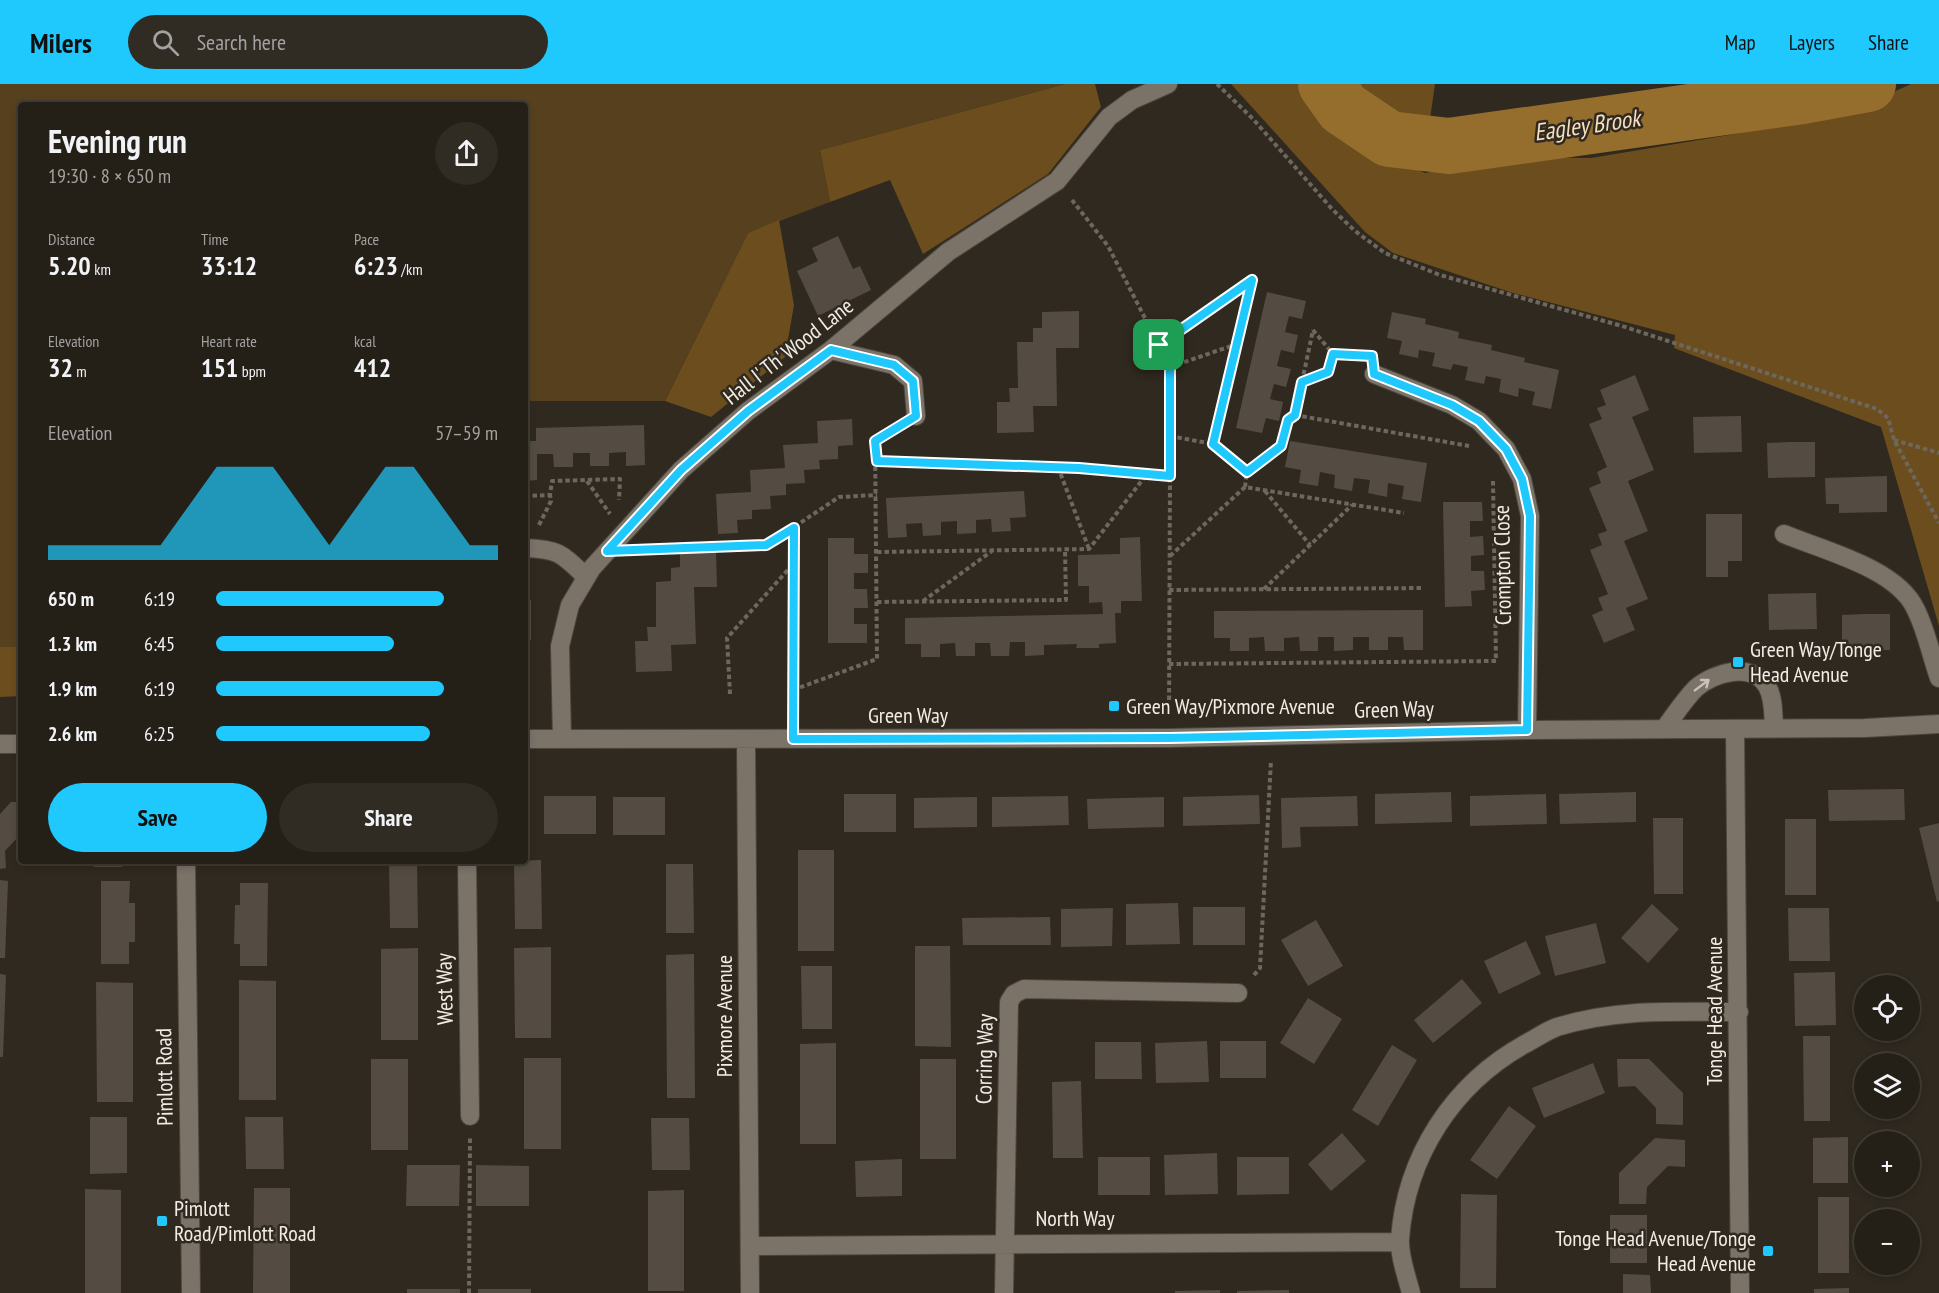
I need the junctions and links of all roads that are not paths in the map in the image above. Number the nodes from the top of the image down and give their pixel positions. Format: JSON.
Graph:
{"nodes":[{"id":1,"x":1168,"y":84,"type":"edge"},
{"id":2,"x":831,"y":350,"type":"junction"},
{"id":3,"x":1374,"y":374,"type":"road end"},
{"id":4,"x":916,"y":416,"type":"road end"},
{"id":5,"x":1784,"y":534,"type":"dead end"},
{"id":6,"x":528,"y":548,"type":"edge"},
{"id":7,"x":586,"y":577,"type":"junction"},
{"id":8,"x":1939,"y":678,"type":"edge"},
{"id":9,"x":1939,"y":724,"type":"edge"},
{"id":10,"x":1774,"y":727,"type":"junction"},
{"id":11,"x":1664,"y":729,"type":"junction"},
{"id":12,"x":1735,"y":729,"type":"junction"},
{"id":13,"x":1527,"y":730,"type":"junction"},
{"id":14,"x":528,"y":739,"type":"edge"},
{"id":15,"x":562,"y":739,"type":"junction"},
{"id":16,"x":746,"y":739,"type":"junction"},
{"id":17,"x":0,"y":744,"type":"edge"},
{"id":18,"x":18,"y":744,"type":"edge"},
{"id":19,"x":186,"y":864,"type":"edge"},
{"id":20,"x":467,"y":864,"type":"edge"},
{"id":21,"x":1238,"y":993,"type":"road end"},
{"id":22,"x":1739,"y":1012,"type":"junction"},
{"id":23,"x":470,"y":1116,"type":"road end"},
{"id":24,"x":1400,"y":1242,"type":"junction"},
{"id":25,"x":1003,"y":1243,"type":"junction"},
{"id":26,"x":750,"y":1246,"type":"junction"},
{"id":27,"x":190,"y":1293,"type":"edge"},
{"id":28,"x":750,"y":1293,"type":"edge"},
{"id":29,"x":1004,"y":1293,"type":"edge"},
{"id":30,"x":1411,"y":1293,"type":"edge"},
{"id":31,"x":1740,"y":1293,"type":"edge"}],
"edges":[{"from":1,"to":2,"type":"street","name":"Hall I' Th' Wood Lane"},
{"from":2,"to":4,"type":"street"},
{"from":2,"to":7,"type":"street","name":"Hall I' Th' Wood Lane"},
{"from":3,"to":13,"type":"street","name":"Crompton Close"},
{"from":5,"to":8,"type":"street"},
{"from":6,"to":7,"type":"street"},
{"from":7,"to":15,"type":"street","name":"Hall I' Th' Wood Lane"},
{"from":9,"to":10,"type":"street","name":"Green Way"},
{"from":11,"to":10,"type":"street","one_way":true},
{"from":10,"to":12,"type":"street","name":"Green Way"},
{"from":11,"to":12,"type":"street","name":"Green Way"},
{"from":11,"to":13,"type":"street","name":"Green Way"},
{"from":12,"to":22,"type":"street","name":"Tonge Head Avenue"},
{"from":13,"to":16,"type":"street","name":"Green Way"},
{"from":14,"to":15,"type":"street","name":"Green Way"},
{"from":15,"to":16,"type":"street","name":"Green Way"},
{"from":16,"to":26,"type":"street","name":"Pixmore Avenue"},
{"from":17,"to":18,"type":"street"},
{"from":19,"to":27,"type":"street","name":"Pimlott Road"},
{"from":20,"to":23,"type":"street","name":"West Way"},
{"from":21,"to":25,"type":"street","name":"Corring Way"},
{"from":22,"to":24,"type":"street"},
{"from":22,"to":31,"type":"street","name":"Tonge Head Avenue"},
{"from":24,"to":25,"type":"street","name":"North Way"},
{"from":24,"to":30,"type":"street"},
{"from":25,"to":26,"type":"street","name":"North Way"},
{"from":25,"to":29,"type":"street","name":"Corring Way"},
{"from":26,"to":28,"type":"street","name":"Pixmore Avenue"}]}
